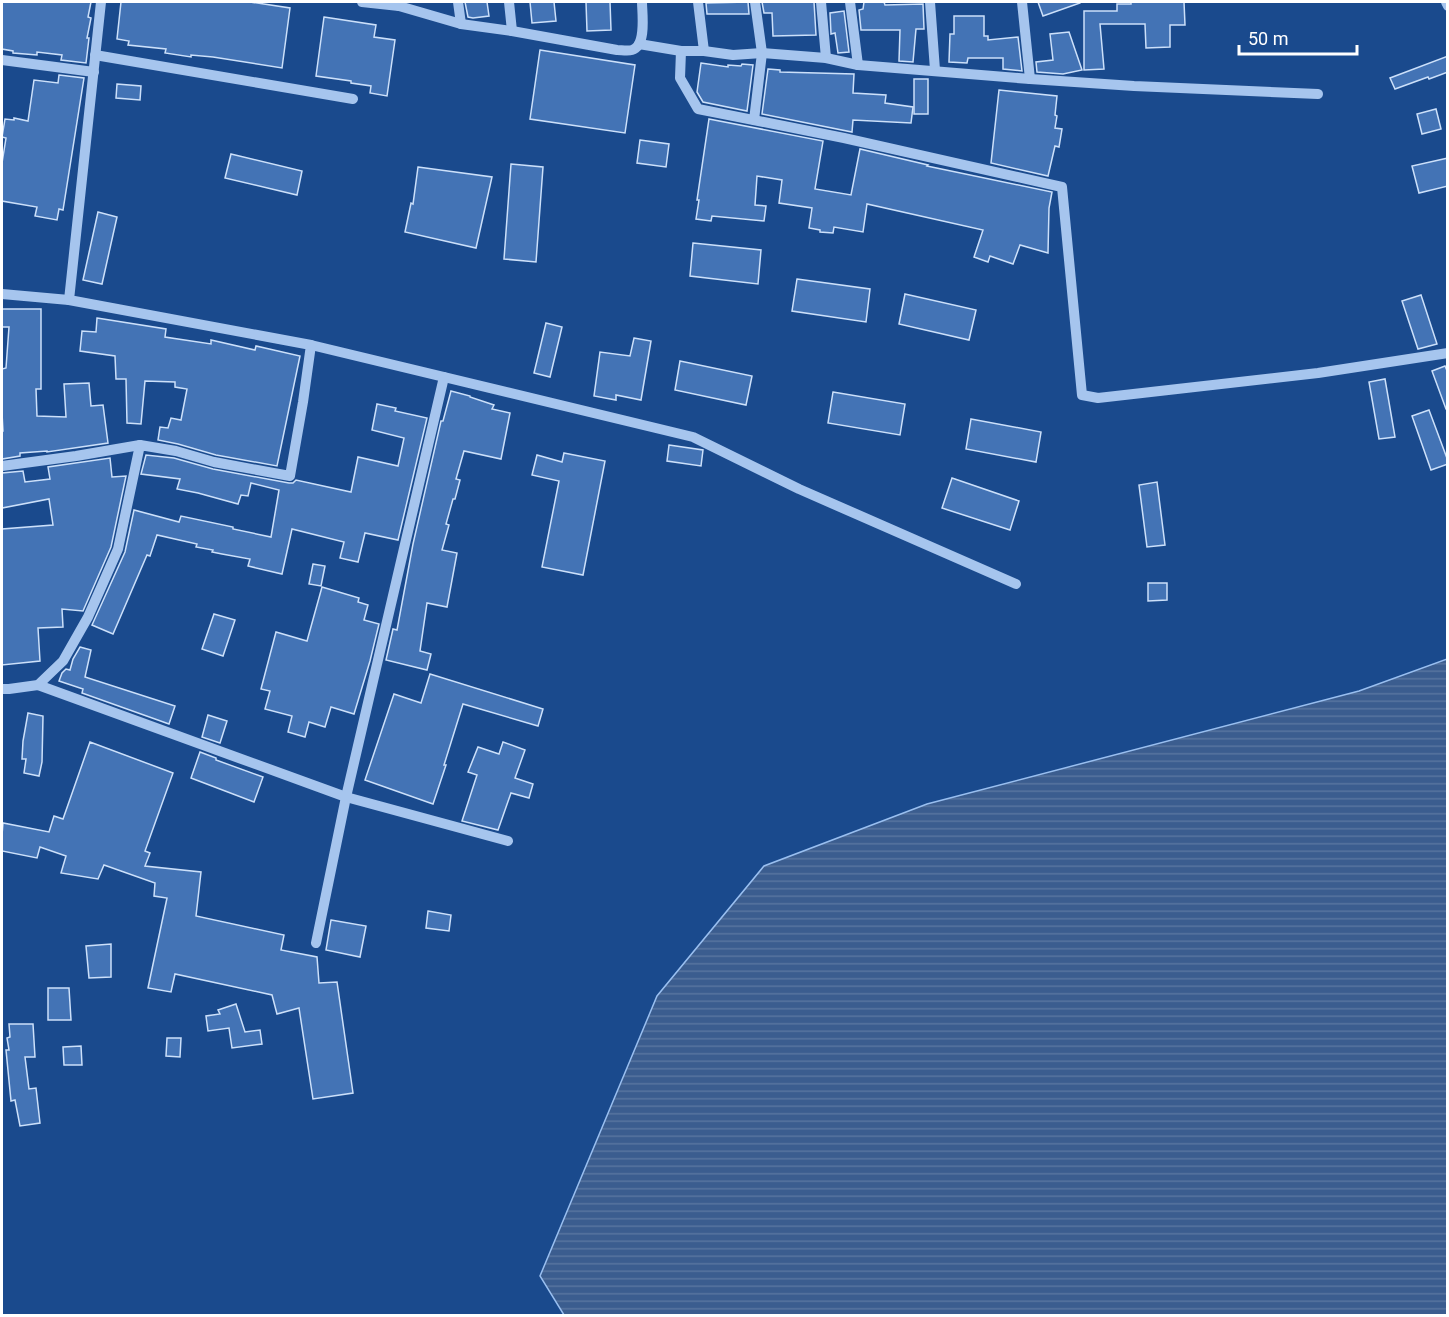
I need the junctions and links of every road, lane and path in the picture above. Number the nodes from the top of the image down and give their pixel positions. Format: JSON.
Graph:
{"nodes":[{"id":1,"x":101,"y":2,"type":"edge"},
{"id":2,"x":362,"y":2,"type":"edge"},
{"id":3,"x":458,"y":2,"type":"edge"},
{"id":4,"x":509,"y":2,"type":"edge"},
{"id":5,"x":642,"y":2,"type":"edge"},
{"id":6,"x":698,"y":2,"type":"edge"},
{"id":7,"x":755,"y":2,"type":"edge"},
{"id":8,"x":821,"y":2,"type":"edge"},
{"id":9,"x":850,"y":2,"type":"edge"},
{"id":10,"x":930,"y":2,"type":"edge"},
{"id":11,"x":1022,"y":2,"type":"edge"},
{"id":12,"x":1446,"y":2,"type":"edge"},
{"id":13,"x":398,"y":4,"type":"edge"},
{"id":14,"x":1448,"y":6,"type":"edge"},
{"id":15,"x":461,"y":24,"type":"junction"},
{"id":16,"x":512,"y":31,"type":"junction"},
{"id":17,"x":639,"y":44,"type":"junction"},
{"id":18,"x":681,"y":51,"type":"junction"},
{"id":19,"x":704,"y":51,"type":"junction"},
{"id":20,"x":762,"y":53,"type":"junction"},
{"id":21,"x":95,"y":55,"type":"junction"},
{"id":22,"x":826,"y":58,"type":"junction"},
{"id":23,"x":2,"y":61,"type":"edge"},
{"id":24,"x":858,"y":65,"type":"junction"},
{"id":25,"x":935,"y":70,"type":"junction"},
{"id":26,"x":94,"y":72,"type":"junction"},
{"id":27,"x":1030,"y":79,"type":"junction"},
{"id":28,"x":1318,"y":94,"type":"dead end"},
{"id":29,"x":353,"y":99,"type":"dead end"},
{"id":30,"x":754,"y":120,"type":"junction"},
{"id":31,"x":2,"y":294,"type":"edge"},
{"id":32,"x":69,"y":300,"type":"junction"},
{"id":33,"x":311,"y":345,"type":"junction"},
{"id":34,"x":1448,"y":353,"type":"edge"},
{"id":35,"x":444,"y":377,"type":"junction"},
{"id":36,"x":140,"y":445,"type":"junction"},
{"id":37,"x":2,"y":466,"type":"edge"},
{"id":38,"x":1016,"y":584,"type":"dead end"},
{"id":39,"x":38,"y":685,"type":"junction"},
{"id":40,"x":2,"y":689,"type":"edge"},
{"id":41,"x":346,"y":797,"type":"junction"},
{"id":42,"x":508,"y":841,"type":"dead end"},
{"id":43,"x":316,"y":943,"type":"dead end"}],
"edges":[{"from":1,"to":21,"type":"street"},
{"from":2,"to":13,"type":"street"},
{"from":3,"to":15,"type":"street"},
{"from":4,"to":16,"type":"street"},
{"from":5,"to":17,"type":"street"},
{"from":6,"to":19,"type":"street"},
{"from":7,"to":20,"type":"street"},
{"from":8,"to":22,"type":"street"},
{"from":9,"to":24,"type":"street"},
{"from":10,"to":25,"type":"street"},
{"from":11,"to":27,"type":"street"},
{"from":12,"to":14,"type":"street"},
{"from":13,"to":15,"type":"street"},
{"from":15,"to":16,"type":"street"},
{"from":16,"to":17,"type":"street"},
{"from":17,"to":18,"type":"street"},
{"from":18,"to":19,"type":"street"},
{"from":18,"to":30,"type":"street"},
{"from":19,"to":20,"type":"street"},
{"from":20,"to":22,"type":"street"},
{"from":20,"to":30,"type":"street"},
{"from":21,"to":26,"type":"street"},
{"from":21,"to":29,"type":"street"},
{"from":22,"to":24,"type":"street"},
{"from":23,"to":26,"type":"street"},
{"from":24,"to":25,"type":"street"},
{"from":25,"to":27,"type":"street"},
{"from":26,"to":32,"type":"street"},
{"from":27,"to":28,"type":"street"},
{"from":30,"to":34,"type":"street"},
{"from":31,"to":32,"type":"street"},
{"from":32,"to":33,"type":"street"},
{"from":33,"to":35,"type":"street"},
{"from":33,"to":36,"type":"street"},
{"from":35,"to":38,"type":"street"},
{"from":35,"to":41,"type":"street"},
{"from":36,"to":37,"type":"street"},
{"from":36,"to":39,"type":"street"},
{"from":39,"to":40,"type":"street"},
{"from":39,"to":41,"type":"street"},
{"from":41,"to":42,"type":"street"},
{"from":41,"to":43,"type":"street"}]}
